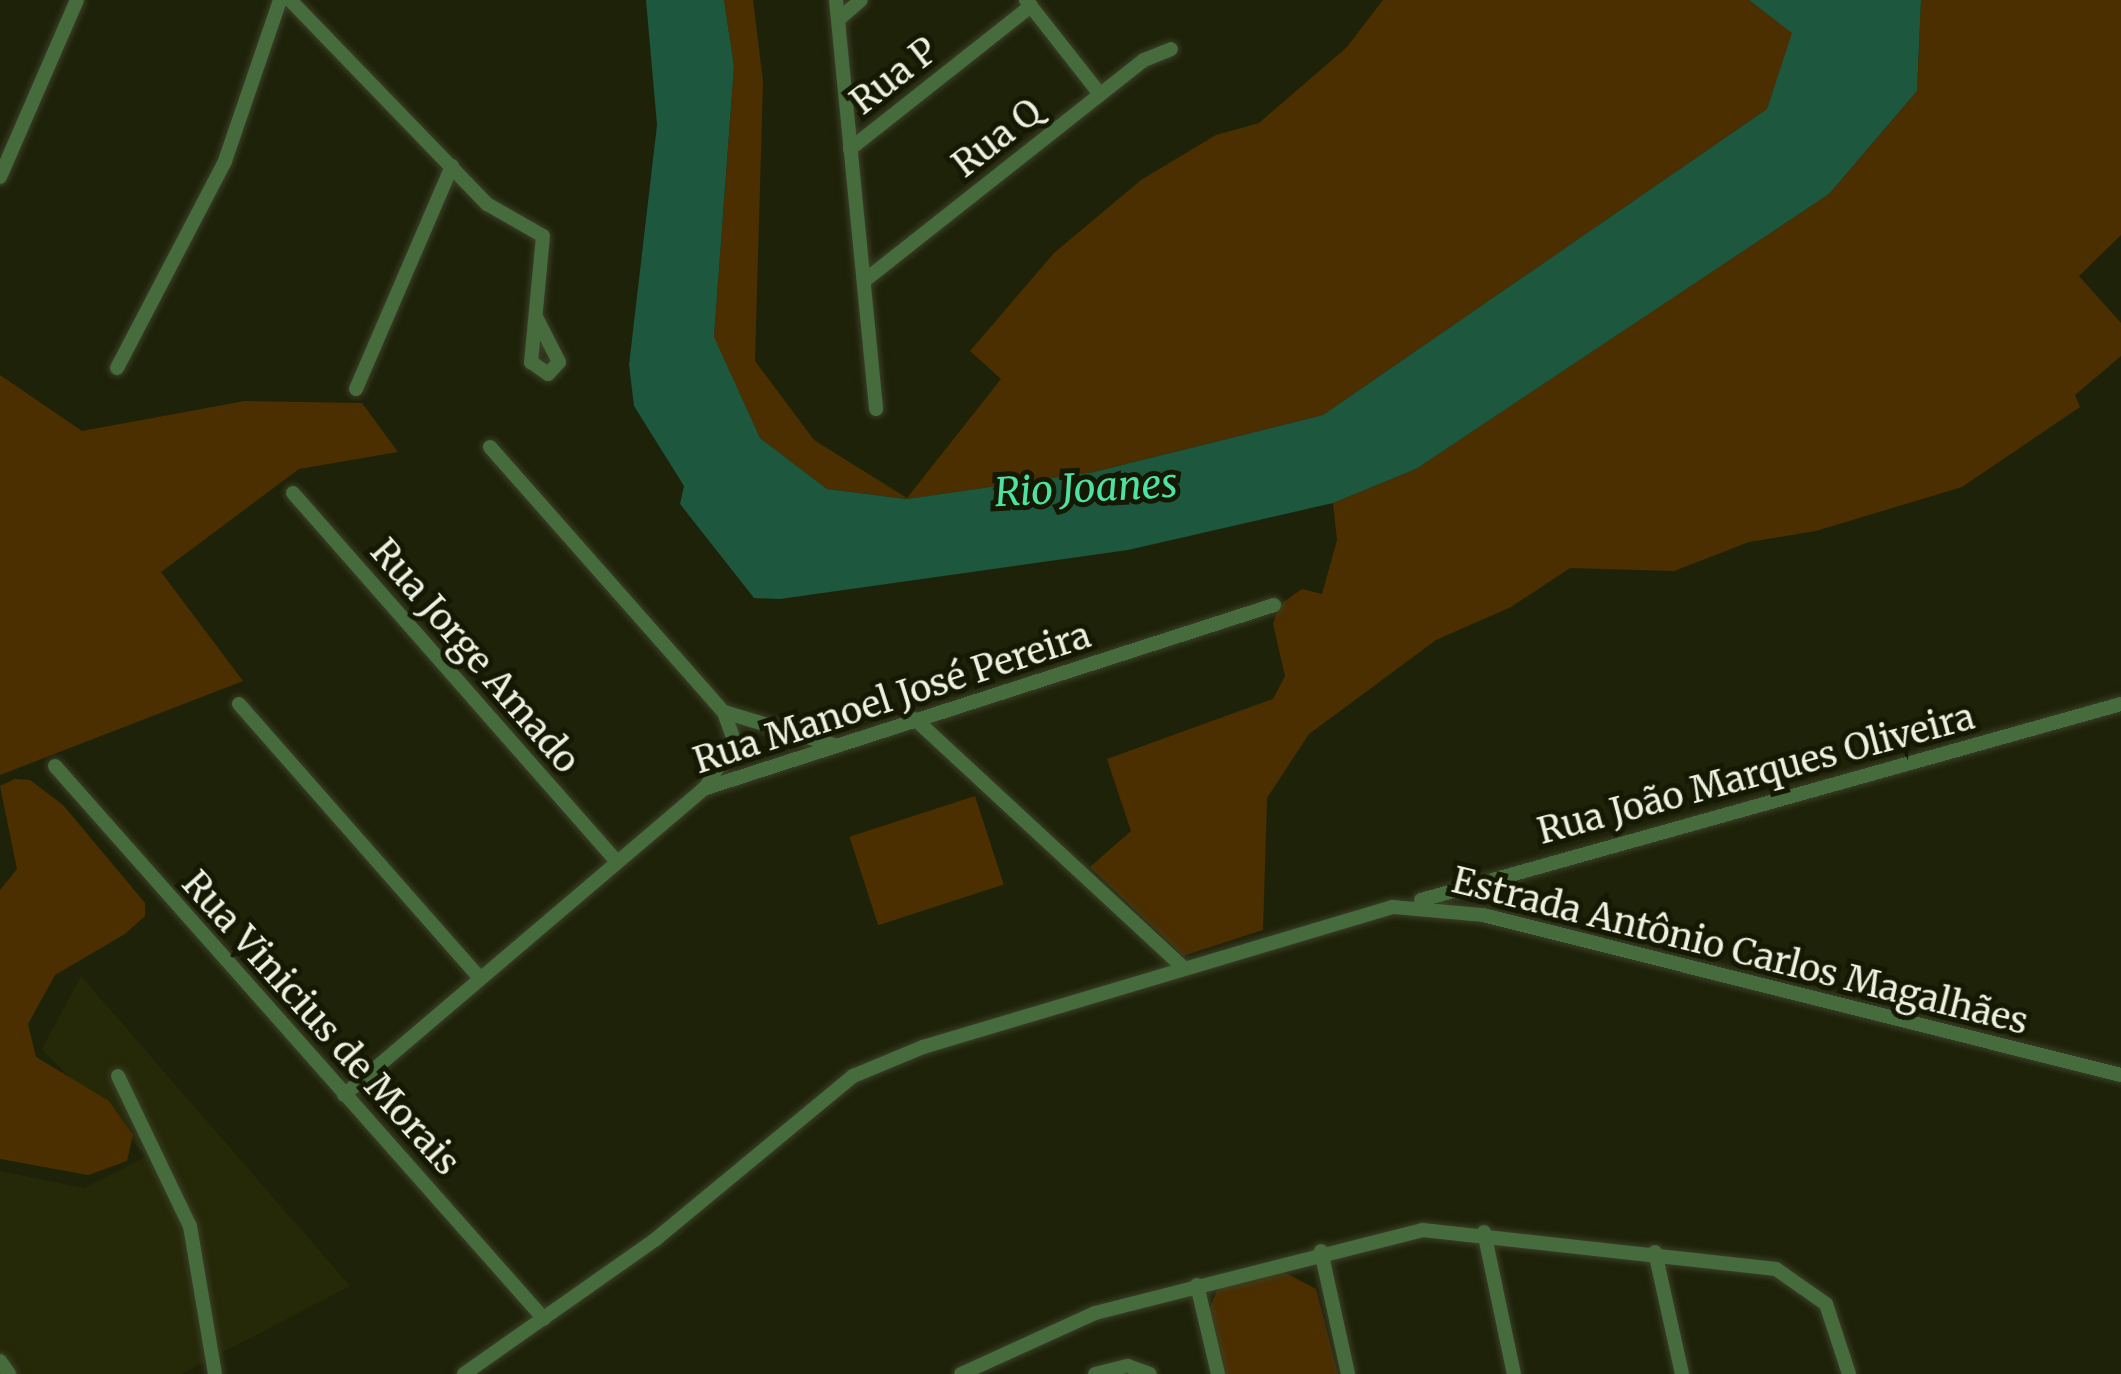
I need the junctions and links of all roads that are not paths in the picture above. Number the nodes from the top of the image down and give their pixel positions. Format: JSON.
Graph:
{"nodes":[{"id":1,"x":77,"y":0,"type":"edge"},
{"id":2,"x":280,"y":0,"type":"edge"},
{"id":3,"x":290,"y":0,"type":"edge"},
{"id":4,"x":836,"y":0,"type":"edge"},
{"id":5,"x":861,"y":0,"type":"edge"},
{"id":6,"x":1028,"y":3,"type":"edge"},
{"id":7,"x":838,"y":20,"type":"junction"},
{"id":8,"x":1171,"y":49,"type":"dead end"},
{"id":9,"x":1100,"y":94,"type":"junction"},
{"id":10,"x":850,"y":149,"type":"junction"},
{"id":11,"x":452,"y":166,"type":"junction"},
{"id":12,"x":0,"y":177,"type":"edge"},
{"id":13,"x":864,"y":281,"type":"junction"},
{"id":14,"x":537,"y":319,"type":"dead end"},
{"id":15,"x":117,"y":368,"type":"dead end"},
{"id":16,"x":356,"y":389,"type":"dead end"},
{"id":17,"x":876,"y":409,"type":"dead end"},
{"id":18,"x":490,"y":448,"type":"dead end"},
{"id":19,"x":293,"y":494,"type":"dead end"},
{"id":20,"x":1274,"y":605,"type":"dead end"},
{"id":21,"x":239,"y":704,"type":"dead end"},
{"id":22,"x":2121,"y":704,"type":"edge"},
{"id":23,"x":724,"y":712,"type":"junction"},
{"id":24,"x":915,"y":719,"type":"junction"},
{"id":25,"x":834,"y":745,"type":"junction"},
{"id":26,"x":55,"y":766,"type":"dead end"},
{"id":27,"x":703,"y":789,"type":"junction"},
{"id":28,"x":614,"y":858,"type":"junction"},
{"id":29,"x":1484,"y":881,"type":"junction"},
{"id":30,"x":1407,"y":905,"type":"junction"},
{"id":31,"x":1483,"y":915,"type":"junction"},
{"id":32,"x":1187,"y":965,"type":"junction"},
{"id":33,"x":478,"y":976,"type":"junction"},
{"id":34,"x":2121,"y":1075,"type":"edge"},
{"id":35,"x":118,"y":1076,"type":"dead end"},
{"id":36,"x":344,"y":1094,"type":"junction"},
{"id":37,"x":1484,"y":1232,"type":"junction"},
{"id":38,"x":1321,"y":1251,"type":"junction"},
{"id":39,"x":1655,"y":1252,"type":"junction"},
{"id":40,"x":1197,"y":1285,"type":"junction"},
{"id":41,"x":544,"y":1319,"type":"junction"},
{"id":42,"x":0,"y":1361,"type":"edge"},
{"id":43,"x":9,"y":1374,"type":"edge"},
{"id":44,"x":215,"y":1374,"type":"edge"},
{"id":45,"x":464,"y":1374,"type":"edge"},
{"id":46,"x":961,"y":1374,"type":"edge"},
{"id":47,"x":1095,"y":1374,"type":"edge"},
{"id":48,"x":1150,"y":1374,"type":"edge"},
{"id":49,"x":1218,"y":1374,"type":"edge"},
{"id":50,"x":1348,"y":1374,"type":"edge"},
{"id":51,"x":1514,"y":1374,"type":"edge"},
{"id":52,"x":1682,"y":1374,"type":"edge"},
{"id":53,"x":1849,"y":1374,"type":"edge"}],
"edges":[{"from":1,"to":12,"type":"street"},
{"from":2,"to":15,"type":"street"},
{"from":3,"to":11,"type":"street"},
{"from":4,"to":7,"type":"street"},
{"from":5,"to":7,"type":"street"},
{"from":6,"to":9,"type":"street"},
{"from":6,"to":10,"type":"street","name":"Rua P"},
{"from":7,"to":10,"type":"street"},
{"from":8,"to":9,"type":"street","name":"Rua Q"},
{"from":9,"to":13,"type":"street","name":"Rua Q"},
{"from":10,"to":13,"type":"street"},
{"from":11,"to":14,"type":"street"},
{"from":11,"to":16,"type":"street"},
{"from":13,"to":17,"type":"street"},
{"from":18,"to":23,"type":"street"},
{"from":19,"to":28,"type":"street","name":"Rua Jorge Amado"},
{"from":20,"to":24,"type":"street","name":"Rua Manoel José Pereira"},
{"from":21,"to":33,"type":"street"},
{"from":22,"to":29,"type":"street","name":"Rua João Marques Oliveira"},
{"from":23,"to":25,"type":"street"},
{"from":23,"to":27,"type":"street"},
{"from":24,"to":25,"type":"street","name":"Rua Manoel José Pereira"},
{"from":24,"to":32,"type":"street"},
{"from":25,"to":27,"type":"street","name":"Rua Manoel José Pereira"},
{"from":26,"to":36,"type":"street","name":"Rua Vinicius de Morais"},
{"from":27,"to":28,"type":"street","name":"Rua Manoel José Pereira"},
{"from":28,"to":33,"type":"street","name":"Rua Manoel José Pereira"},
{"from":29,"to":30,"type":"street","name":"Rua João Marques Oliveira"},
{"from":29,"to":31,"type":"street"},
{"from":30,"to":31,"type":"street","name":"Estrada Antônio Carlos Magalhães"},
{"from":30,"to":32,"type":"street","name":"Estrada Antônio Carlos Magalhães"},
{"from":31,"to":34,"type":"street","name":"Estrada Antônio Carlos Magalhães"},
{"from":32,"to":41,"type":"street","name":"Estrada Antônio Carlos Magalhães"},
{"from":33,"to":36,"type":"street","name":"Rua Manoel José Pereira"},
{"from":35,"to":44,"type":"street"},
{"from":36,"to":41,"type":"street","name":"Rua Vinicius de Morais"},
{"from":37,"to":38,"type":"street"},
{"from":37,"to":39,"type":"street"},
{"from":37,"to":51,"type":"street"},
{"from":38,"to":40,"type":"street"},
{"from":38,"to":50,"type":"street"},
{"from":39,"to":52,"type":"street"},
{"from":39,"to":53,"type":"street"},
{"from":40,"to":46,"type":"street"},
{"from":40,"to":49,"type":"street"},
{"from":41,"to":45,"type":"street","name":"Estrada Antônio Carlos Magalhães"},
{"from":42,"to":43,"type":"street"},
{"from":47,"to":48,"type":"street"}]}
